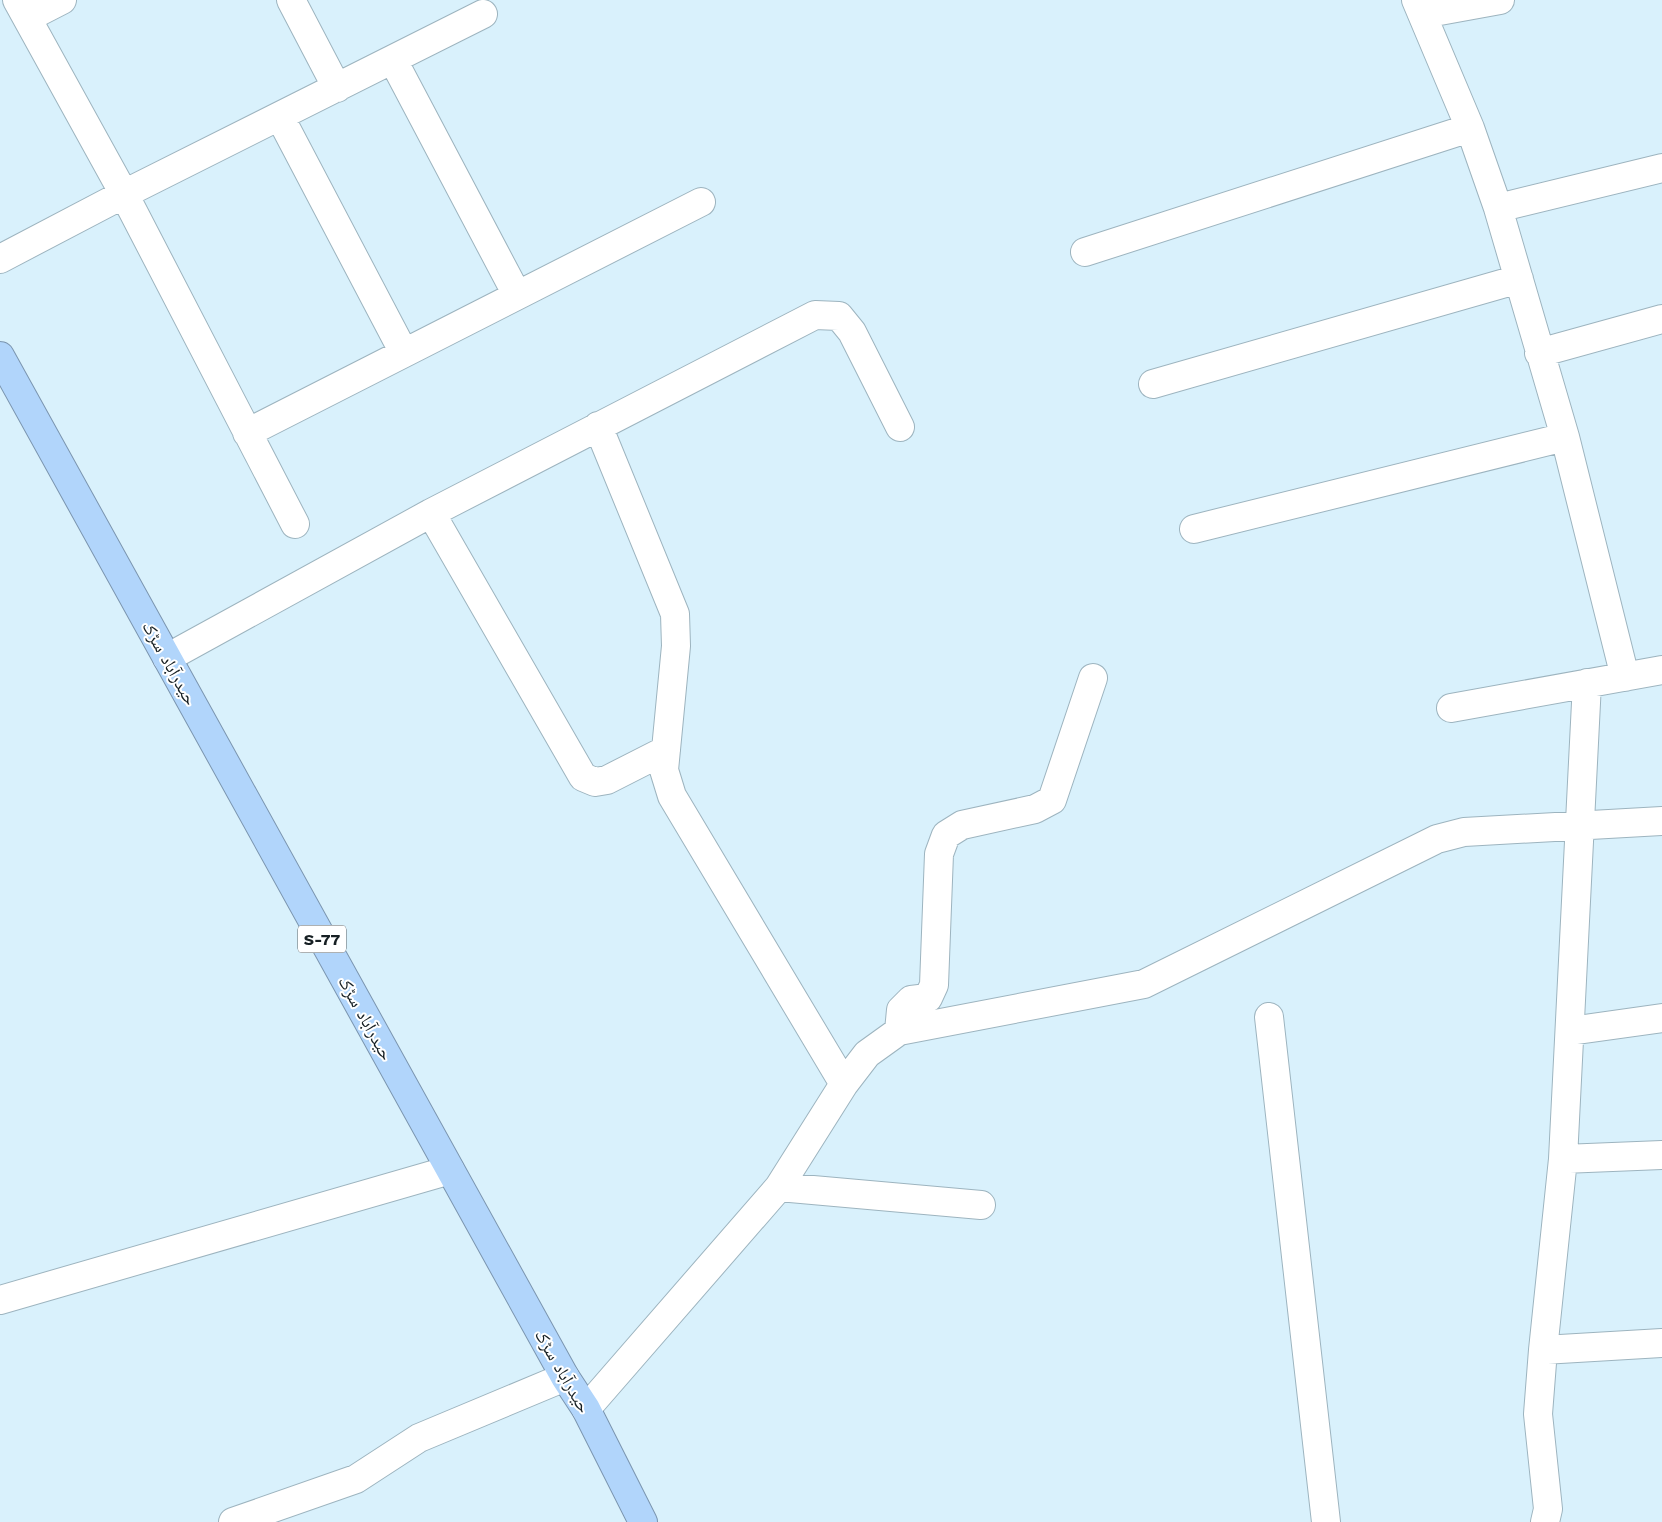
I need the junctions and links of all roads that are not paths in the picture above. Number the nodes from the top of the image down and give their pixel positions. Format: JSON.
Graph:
{"nodes":[{"id":1,"x":62,"y":0,"type":"edge"},
{"id":2,"x":290,"y":0,"type":"edge"},
{"id":3,"x":1500,"y":0,"type":"edge"},
{"id":4,"x":1420,"y":7,"type":"edge"},
{"id":5,"x":22,"y":9,"type":"edge"},
{"id":6,"x":483,"y":14,"type":"dead end"},
{"id":7,"x":393,"y":60,"type":"junction"},
{"id":8,"x":337,"y":88,"type":"junction"},
{"id":9,"x":280,"y":117,"type":"junction"},
{"id":10,"x":1470,"y":128,"type":"junction"},
{"id":11,"x":1662,"y":168,"type":"edge"},
{"id":12,"x":124,"y":194,"type":"junction"},
{"id":13,"x":701,"y":202,"type":"dead end"},
{"id":14,"x":1498,"y":208,"type":"junction"},
{"id":15,"x":1085,"y":252,"type":"dead end"},
{"id":16,"x":0,"y":258,"type":"edge"},
{"id":17,"x":1519,"y":279,"type":"junction"},
{"id":18,"x":518,"y":295,"type":"junction"},
{"id":19,"x":1662,"y":319,"type":"edge"},
{"id":20,"x":404,"y":353,"type":"junction"},
{"id":21,"x":1539,"y":353,"type":"junction"},
{"id":22,"x":0,"y":356,"type":"edge"},
{"id":23,"x":1153,"y":384,"type":"dead end"},
{"id":24,"x":598,"y":426,"type":"junction"},
{"id":25,"x":900,"y":428,"type":"dead end"},
{"id":26,"x":247,"y":433,"type":"junction"},
{"id":27,"x":1564,"y":437,"type":"junction"},
{"id":28,"x":431,"y":513,"type":"junction"},
{"id":29,"x":294,"y":524,"type":"dead end"},
{"id":30,"x":1194,"y":529,"type":"dead end"},
{"id":31,"x":167,"y":658,"type":"junction"},
{"id":32,"x":1662,"y":670,"type":"edge"},
{"id":33,"x":1625,"y":677,"type":"junction"},
{"id":34,"x":1093,"y":678,"type":"dead end"},
{"id":35,"x":1587,"y":683,"type":"junction"},
{"id":36,"x":1451,"y":708,"type":"dead end"},
{"id":37,"x":666,"y":750,"type":"junction"},
{"id":38,"x":1662,"y":821,"type":"edge"},
{"id":39,"x":1580,"y":825,"type":"junction"},
{"id":40,"x":1269,"y":1017,"type":"dead end"},
{"id":41,"x":1662,"y":1018,"type":"edge"},
{"id":42,"x":899,"y":1031,"type":"junction"},
{"id":43,"x":1570,"y":1031,"type":"junction"},
{"id":44,"x":844,"y":1084,"type":"junction"},
{"id":45,"x":1662,"y":1155,"type":"edge"},
{"id":46,"x":1563,"y":1158,"type":"junction"},
{"id":47,"x":450,"y":1170,"type":"junction"},
{"id":48,"x":779,"y":1187,"type":"junction"},
{"id":49,"x":981,"y":1205,"type":"dead end"},
{"id":50,"x":0,"y":1300,"type":"edge"},
{"id":51,"x":1662,"y":1343,"type":"edge"},
{"id":52,"x":1543,"y":1350,"type":"junction"},
{"id":53,"x":565,"y":1377,"type":"junction"},
{"id":54,"x":586,"y":1409,"type":"junction"},
{"id":55,"x":234,"y":1522,"type":"edge"},
{"id":56,"x":643,"y":1522,"type":"edge"},
{"id":57,"x":1326,"y":1522,"type":"edge"},
{"id":58,"x":1546,"y":1522,"type":"edge"}],
"edges":[{"from":1,"to":5,"type":"street"},
{"from":2,"to":8,"type":"street"},
{"from":3,"to":4,"type":"street"},
{"from":4,"to":10,"type":"street"},
{"from":5,"to":12,"type":"street"},
{"from":6,"to":7,"type":"street"},
{"from":7,"to":8,"type":"street"},
{"from":7,"to":18,"type":"street"},
{"from":8,"to":9,"type":"street"},
{"from":9,"to":12,"type":"street"},
{"from":9,"to":20,"type":"street"},
{"from":10,"to":14,"type":"street"},
{"from":10,"to":15,"type":"street"},
{"from":11,"to":14,"type":"street"},
{"from":12,"to":16,"type":"street"},
{"from":12,"to":26,"type":"street"},
{"from":13,"to":18,"type":"street"},
{"from":14,"to":17,"type":"street"},
{"from":17,"to":21,"type":"street"},
{"from":17,"to":23,"type":"street"},
{"from":18,"to":20,"type":"street"},
{"from":19,"to":21,"type":"street"},
{"from":20,"to":26,"type":"street"},
{"from":21,"to":27,"type":"street"},
{"from":22,"to":31,"type":"highway","name":"حیدرآباد سڑک","number":"S-77"},
{"from":24,"to":25,"type":"street"},
{"from":24,"to":28,"type":"street"},
{"from":24,"to":37,"type":"street"},
{"from":26,"to":29,"type":"street"},
{"from":27,"to":30,"type":"street"},
{"from":27,"to":33,"type":"street"},
{"from":28,"to":31,"type":"street"},
{"from":28,"to":37,"type":"street"},
{"from":31,"to":47,"type":"highway","name":"حیدرآباد سڑک","number":"S-77"},
{"from":32,"to":33,"type":"street"},
{"from":33,"to":35,"type":"street"},
{"from":34,"to":42,"type":"street"},
{"from":35,"to":36,"type":"street"},
{"from":35,"to":39,"type":"street"},
{"from":37,"to":44,"type":"street"},
{"from":38,"to":39,"type":"street"},
{"from":39,"to":42,"type":"street"},
{"from":39,"to":43,"type":"street"},
{"from":40,"to":57,"type":"street"},
{"from":41,"to":43,"type":"street"},
{"from":42,"to":44,"type":"street"},
{"from":43,"to":46,"type":"street"},
{"from":44,"to":48,"type":"street"},
{"from":45,"to":46,"type":"street"},
{"from":46,"to":52,"type":"street"},
{"from":47,"to":50,"type":"street"},
{"from":47,"to":53,"type":"highway","name":"حیدرآباد سڑک","number":"S-77"},
{"from":48,"to":49,"type":"street"},
{"from":48,"to":54,"type":"street"},
{"from":51,"to":52,"type":"street"},
{"from":52,"to":58,"type":"street"},
{"from":53,"to":54,"type":"highway","name":"حیدرآباد سڑک","number":"S-77"},
{"from":53,"to":55,"type":"street"},
{"from":54,"to":56,"type":"highway","name":"حیدرآباد سڑک","number":"S-77"}]}
